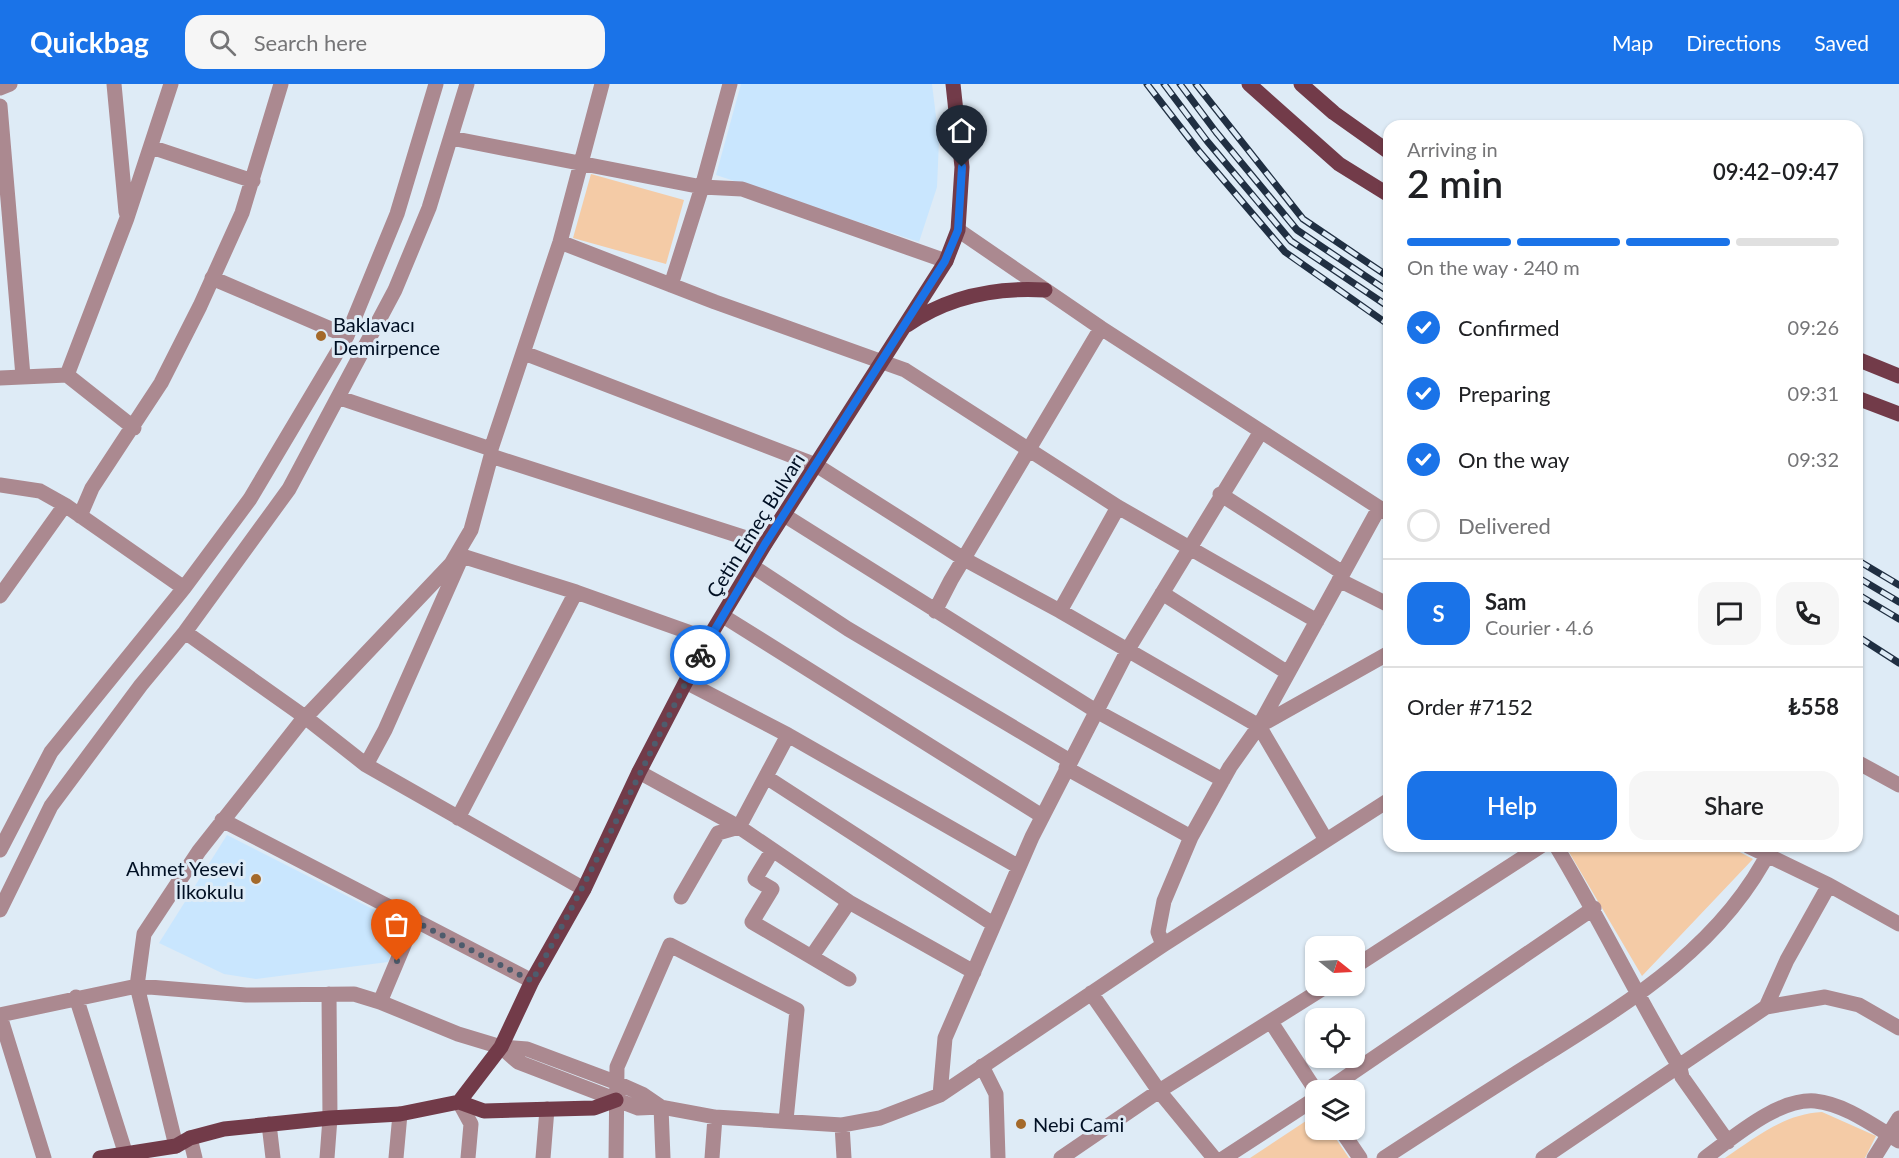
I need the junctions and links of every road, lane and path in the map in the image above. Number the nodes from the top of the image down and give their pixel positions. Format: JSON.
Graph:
{"nodes":[{"id":1,"x":10,"y":84,"type":"edge"},
{"id":2,"x":114,"y":84,"type":"edge"},
{"id":3,"x":171,"y":84,"type":"edge"},
{"id":4,"x":281,"y":84,"type":"edge"},
{"id":5,"x":436,"y":84,"type":"edge"},
{"id":6,"x":467,"y":84,"type":"edge"},
{"id":7,"x":602,"y":84,"type":"edge"},
{"id":8,"x":730,"y":84,"type":"edge"},
{"id":9,"x":953,"y":84,"type":"edge"},
{"id":10,"x":1249,"y":84,"type":"edge"},
{"id":11,"x":1301,"y":84,"type":"edge"},
{"id":12,"x":0,"y":88,"type":"edge"},
{"id":13,"x":0,"y":105,"type":"edge"},
{"id":14,"x":451,"y":138,"type":"junction"},
{"id":15,"x":151,"y":147,"type":"junction"},
{"id":16,"x":1383,"y":148,"type":"edge"},
{"id":17,"x":582,"y":163,"type":"junction"},
{"id":18,"x":253,"y":181,"type":"junction"},
{"id":19,"x":702,"y":187,"type":"junction"},
{"id":20,"x":1383,"y":191,"type":"edge"},
{"id":21,"x":127,"y":218,"type":"junction"},
{"id":22,"x":958,"y":230,"type":"junction"},
{"id":23,"x":560,"y":242,"type":"junction"},
{"id":24,"x":945,"y":261,"type":"junction"},
{"id":25,"x":212,"y":278,"type":"junction"},
{"id":26,"x":671,"y":285,"type":"junction"},
{"id":27,"x":1045,"y":290,"type":"junction"},
{"id":28,"x":1101,"y":328,"type":"junction"},
{"id":29,"x":900,"y":330,"type":"junction"},
{"id":30,"x":347,"y":336,"type":"junction"},
{"id":31,"x":524,"y":352,"type":"junction"},
{"id":32,"x":881,"y":360,"type":"junction"},
{"id":33,"x":1863,"y":361,"type":"edge"},
{"id":34,"x":67,"y":375,"type":"junction"},
{"id":35,"x":23,"y":376,"type":"junction"},
{"id":36,"x":1899,"y":376,"type":"edge"},
{"id":37,"x":0,"y":378,"type":"edge"},
{"id":38,"x":340,"y":398,"type":"junction"},
{"id":39,"x":1863,"y":400,"type":"edge"},
{"id":40,"x":1899,"y":414,"type":"edge"},
{"id":41,"x":134,"y":428,"type":"junction"},
{"id":42,"x":1260,"y":433,"type":"junction"},
{"id":43,"x":1029,"y":451,"type":"junction"},
{"id":44,"x":491,"y":452,"type":"junction"},
{"id":45,"x":816,"y":465,"type":"junction"},
{"id":46,"x":0,"y":485,"type":"edge"},
{"id":47,"x":1220,"y":494,"type":"junction"},
{"id":48,"x":65,"y":505,"type":"junction"},
{"id":49,"x":1118,"y":507,"type":"junction"},
{"id":50,"x":1383,"y":510,"type":"edge"},
{"id":51,"x":1383,"y":513,"type":"edge"},
{"id":52,"x":784,"y":515,"type":"junction"},
{"id":53,"x":80,"y":516,"type":"junction"},
{"id":54,"x":471,"y":530,"type":"junction"},
{"id":55,"x":765,"y":544,"type":"junction"},
{"id":56,"x":1189,"y":546,"type":"junction"},
{"id":57,"x":462,"y":556,"type":"junction"},
{"id":58,"x":964,"y":559,"type":"junction"},
{"id":59,"x":752,"y":566,"type":"junction"},
{"id":60,"x":1341,"y":576,"type":"junction"},
{"id":61,"x":184,"y":588,"type":"junction"},
{"id":62,"x":576,"y":592,"type":"junction"},
{"id":63,"x":1162,"y":593,"type":"junction"},
{"id":64,"x":0,"y":596,"type":"edge"},
{"id":65,"x":1383,"y":600,"type":"edge"},
{"id":66,"x":935,"y":611,"type":"junction"},
{"id":67,"x":1060,"y":611,"type":"junction"},
{"id":68,"x":723,"y":616,"type":"junction"},
{"id":69,"x":1317,"y":621,"type":"junction"},
{"id":70,"x":185,"y":632,"type":"junction"},
{"id":71,"x":708,"y":639,"type":"junction"},
{"id":72,"x":1128,"y":650,"type":"junction"},
{"id":73,"x":1383,"y":656,"type":"edge"},
{"id":74,"x":1288,"y":673,"type":"junction"},
{"id":75,"x":686,"y":682,"type":"junction"},
{"id":76,"x":1096,"y":711,"type":"junction"},
{"id":77,"x":306,"y":717,"type":"junction"},
{"id":78,"x":1258,"y":726,"type":"junction"},
{"id":79,"x":788,"y":735,"type":"junction"},
{"id":80,"x":366,"y":765,"type":"junction"},
{"id":81,"x":1068,"y":765,"type":"junction"},
{"id":82,"x":1863,"y":765,"type":"edge"},
{"id":83,"x":639,"y":772,"type":"junction"},
{"id":84,"x":766,"y":777,"type":"junction"},
{"id":85,"x":1223,"y":780,"type":"junction"},
{"id":86,"x":1899,"y":785,"type":"edge"},
{"id":87,"x":1383,"y":804,"type":"edge"},
{"id":88,"x":1042,"y":816,"type":"junction"},
{"id":89,"x":458,"y":818,"type":"junction"},
{"id":90,"x":222,"y":820,"type":"junction"},
{"id":91,"x":739,"y":826,"type":"junction"},
{"id":92,"x":1191,"y":837,"type":"junction"},
{"id":93,"x":1326,"y":840,"type":"junction"},
{"id":94,"x":0,"y":850,"type":"edge"},
{"id":95,"x":772,"y":851,"type":"junction"},
{"id":96,"x":1531,"y":852,"type":"edge"},
{"id":97,"x":1560,"y":852,"type":"edge"},
{"id":98,"x":1768,"y":852,"type":"edge"},
{"id":99,"x":1771,"y":852,"type":"edge"},
{"id":100,"x":1019,"y":867,"type":"junction"},
{"id":101,"x":1829,"y":885,"type":"junction"},
{"id":102,"x":584,"y":888,"type":"junction"},
{"id":103,"x":681,"y":897,"type":"dead end"},
{"id":104,"x":849,"y":902,"type":"junction"},
{"id":105,"x":1594,"y":908,"type":"junction"},
{"id":106,"x":0,"y":910,"type":"edge"},
{"id":107,"x":414,"y":921,"type":"junction"},
{"id":108,"x":993,"y":924,"type":"junction"},
{"id":109,"x":1899,"y":924,"type":"edge"},
{"id":110,"x":1163,"y":945,"type":"junction"},
{"id":111,"x":812,"y":956,"type":"junction"},
{"id":112,"x":1365,"y":960,"type":"edge"},
{"id":113,"x":974,"y":972,"type":"junction"},
{"id":114,"x":849,"y":979,"type":"dead end"},
{"id":115,"x":532,"y":981,"type":"junction"},
{"id":116,"x":136,"y":986,"type":"junction"},
{"id":117,"x":1091,"y":993,"type":"junction"},
{"id":118,"x":329,"y":994,"type":"junction"},
{"id":119,"x":1311,"y":996,"type":"edge"},
{"id":120,"x":76,"y":997,"type":"junction"},
{"id":121,"x":1637,"y":997,"type":"junction"},
{"id":122,"x":380,"y":1002,"type":"junction"},
{"id":123,"x":1766,"y":1007,"type":"junction"},
{"id":124,"x":0,"y":1016,"type":"edge"},
{"id":125,"x":1271,"y":1022,"type":"junction"},
{"id":126,"x":1899,"y":1028,"type":"edge"},
{"id":127,"x":501,"y":1047,"type":"junction"},
{"id":128,"x":982,"y":1066,"type":"junction"},
{"id":129,"x":1680,"y":1068,"type":"junction"},
{"id":130,"x":1309,"y":1080,"type":"edge"},
{"id":131,"x":1342,"y":1080,"type":"edge"},
{"id":132,"x":615,"y":1082,"type":"junction"},
{"id":133,"x":1159,"y":1090,"type":"junction"},
{"id":134,"x":940,"y":1095,"type":"junction"},
{"id":135,"x":616,"y":1100,"type":"junction"},
{"id":136,"x":459,"y":1102,"type":"junction"},
{"id":137,"x":1305,"y":1105,"type":"edge"},
{"id":138,"x":661,"y":1107,"type":"junction"},
{"id":139,"x":547,"y":1109,"type":"junction"},
{"id":140,"x":399,"y":1114,"type":"junction"},
{"id":141,"x":715,"y":1117,"type":"junction"},
{"id":142,"x":330,"y":1118,"type":"junction"},
{"id":143,"x":1899,"y":1118,"type":"edge"},
{"id":144,"x":786,"y":1120,"type":"junction"},
{"id":145,"x":269,"y":1124,"type":"junction"},
{"id":146,"x":842,"y":1125,"type":"junction"},
{"id":147,"x":190,"y":1138,"type":"junction"},
{"id":148,"x":1894,"y":1138,"type":"edge"},
{"id":149,"x":1348,"y":1140,"type":"edge"},
{"id":150,"x":1728,"y":1142,"type":"junction"},
{"id":151,"x":176,"y":1146,"type":"junction"},
{"id":152,"x":127,"y":1155,"type":"edge"},
{"id":153,"x":44,"y":1158,"type":"edge"},
{"id":154,"x":100,"y":1158,"type":"edge"},
{"id":155,"x":195,"y":1158,"type":"edge"},
{"id":156,"x":273,"y":1158,"type":"edge"},
{"id":157,"x":327,"y":1158,"type":"edge"},
{"id":158,"x":396,"y":1158,"type":"edge"},
{"id":159,"x":468,"y":1158,"type":"edge"},
{"id":160,"x":543,"y":1158,"type":"edge"},
{"id":161,"x":616,"y":1158,"type":"edge"},
{"id":162,"x":663,"y":1158,"type":"edge"},
{"id":163,"x":712,"y":1158,"type":"edge"},
{"id":164,"x":844,"y":1158,"type":"edge"},
{"id":165,"x":998,"y":1158,"type":"edge"},
{"id":166,"x":1061,"y":1158,"type":"edge"},
{"id":167,"x":1214,"y":1158,"type":"edge"},
{"id":168,"x":1224,"y":1158,"type":"edge"},
{"id":169,"x":1360,"y":1158,"type":"edge"},
{"id":170,"x":1384,"y":1158,"type":"edge"},
{"id":171,"x":1543,"y":1158,"type":"edge"},
{"id":172,"x":1705,"y":1158,"type":"edge"},
{"id":173,"x":1874,"y":1158,"type":"edge"}],
"edges":[{"from":1,"to":12,"type":"street"},
{"from":2,"to":21,"type":"street"},
{"from":3,"to":15,"type":"street"},
{"from":4,"to":18,"type":"street"},
{"from":5,"to":30,"type":"street"},
{"from":6,"to":14,"type":"street"},
{"from":7,"to":17,"type":"street"},
{"from":8,"to":19,"type":"street"},
{"from":9,"to":22,"type":"main road","name":"Çetin Emeç Bulvarı"},
{"from":10,"to":20,"type":"main road"},
{"from":11,"to":16,"type":"main road"},
{"from":13,"to":35,"type":"street"},
{"from":14,"to":17,"type":"street"},
{"from":14,"to":38,"type":"street"},
{"from":15,"to":18,"type":"street"},
{"from":15,"to":21,"type":"street"},
{"from":17,"to":19,"type":"street"},
{"from":17,"to":23,"type":"street"},
{"from":18,"to":25,"type":"street"},
{"from":19,"to":24,"type":"street"},
{"from":19,"to":26,"type":"street"},
{"from":21,"to":34,"type":"street"},
{"from":22,"to":24,"type":"main road","name":"Çetin Emeç Bulvarı"},
{"from":22,"to":27,"type":"street"},
{"from":23,"to":26,"type":"street"},
{"from":23,"to":31,"type":"street"},
{"from":24,"to":29,"type":"main road","name":"Çetin Emeç Bulvarı"},
{"from":25,"to":30,"type":"street"},
{"from":25,"to":41,"type":"street"},
{"from":26,"to":32,"type":"street"},
{"from":27,"to":28,"type":"street"},
{"from":27,"to":29,"type":"main road"},
{"from":28,"to":42,"type":"street"},
{"from":28,"to":43,"type":"street"},
{"from":29,"to":32,"type":"main road","name":"Çetin Emeç Bulvarı"},
{"from":30,"to":61,"type":"street"},
{"from":31,"to":44,"type":"street"},
{"from":31,"to":45,"type":"street"},
{"from":32,"to":43,"type":"street"},
{"from":32,"to":45,"type":"main road","name":"Çetin Emeç Bulvarı"},
{"from":33,"to":36,"type":"main road"},
{"from":34,"to":35,"type":"street"},
{"from":34,"to":41,"type":"street"},
{"from":35,"to":37,"type":"street"},
{"from":38,"to":44,"type":"street"},
{"from":38,"to":70,"type":"street"},
{"from":39,"to":40,"type":"main road"},
{"from":41,"to":53,"type":"street"},
{"from":42,"to":47,"type":"street"},
{"from":42,"to":50,"type":"street"},
{"from":43,"to":49,"type":"street"},
{"from":43,"to":58,"type":"street"},
{"from":44,"to":54,"type":"street"},
{"from":44,"to":55,"type":"street"},
{"from":45,"to":52,"type":"main road","name":"Çetin Emeç Bulvarı"},
{"from":45,"to":58,"type":"street"},
{"from":46,"to":48,"type":"street"},
{"from":47,"to":56,"type":"street"},
{"from":47,"to":60,"type":"street"},
{"from":48,"to":53,"type":"street"},
{"from":48,"to":64,"type":"street"},
{"from":49,"to":56,"type":"street"},
{"from":49,"to":67,"type":"street"},
{"from":51,"to":60,"type":"street"},
{"from":52,"to":55,"type":"main road","name":"Çetin Emeç Bulvarı"},
{"from":52,"to":66,"type":"street"},
{"from":53,"to":61,"type":"street"},
{"from":54,"to":57,"type":"street"},
{"from":54,"to":77,"type":"street"},
{"from":55,"to":59,"type":"main road","name":"Çetin Emeç Bulvarı"},
{"from":56,"to":63,"type":"street"},
{"from":56,"to":69,"type":"street"},
{"from":57,"to":62,"type":"street"},
{"from":57,"to":80,"type":"street"},
{"from":58,"to":66,"type":"street"},
{"from":58,"to":67,"type":"street"},
{"from":59,"to":68,"type":"main road","name":"Çetin Emeç Bulvarı"},
{"from":59,"to":81,"type":"street"},
{"from":60,"to":65,"type":"street"},
{"from":60,"to":69,"type":"street"},
{"from":61,"to":94,"type":"street"},
{"from":62,"to":71,"type":"street"},
{"from":62,"to":89,"type":"street"},
{"from":63,"to":72,"type":"street"},
{"from":63,"to":74,"type":"street"},
{"from":66,"to":76,"type":"street"},
{"from":67,"to":72,"type":"street"},
{"from":68,"to":71,"type":"main road","name":"Çetin Emeç Bulvarı"},
{"from":68,"to":88,"type":"street"},
{"from":69,"to":74,"type":"street"},
{"from":70,"to":77,"type":"street"},
{"from":70,"to":106,"type":"street"},
{"from":71,"to":75,"type":"main road","name":"Çetin Emeç Bulvarı"},
{"from":72,"to":76,"type":"street"},
{"from":72,"to":78,"type":"street"},
{"from":73,"to":78,"type":"street"},
{"from":74,"to":78,"type":"street"},
{"from":75,"to":79,"type":"street"},
{"from":75,"to":83,"type":"main road","name":"Çetin Emeç Bulvarı"},
{"from":76,"to":81,"type":"street"},
{"from":76,"to":85,"type":"street"},
{"from":77,"to":80,"type":"street"},
{"from":77,"to":90,"type":"street"},
{"from":78,"to":85,"type":"street"},
{"from":78,"to":93,"type":"street"},
{"from":79,"to":84,"type":"street"},
{"from":79,"to":100,"type":"street"},
{"from":80,"to":89,"type":"street"},
{"from":81,"to":88,"type":"street"},
{"from":81,"to":92,"type":"street"},
{"from":82,"to":86,"type":"street"},
{"from":83,"to":91,"type":"street"},
{"from":83,"to":102,"type":"main road","name":"Çetin Emeç Bulvarı"},
{"from":84,"to":91,"type":"street"},
{"from":84,"to":108,"type":"street"},
{"from":85,"to":92,"type":"street"},
{"from":87,"to":93,"type":"street"},
{"from":88,"to":100,"type":"street"},
{"from":89,"to":102,"type":"street"},
{"from":90,"to":107,"type":"street"},
{"from":90,"to":116,"type":"street"},
{"from":91,"to":95,"type":"street"},
{"from":91,"to":103,"type":"street"},
{"from":92,"to":110,"type":"street"},
{"from":93,"to":110,"type":"street"},
{"from":95,"to":104,"type":"street"},
{"from":95,"to":111,"type":"street"},
{"from":96,"to":112,"type":"street"},
{"from":97,"to":105,"type":"street"},
{"from":98,"to":121,"type":"street"},
{"from":99,"to":101,"type":"street"},
{"from":100,"to":108,"type":"street"},
{"from":101,"to":109,"type":"street"},
{"from":101,"to":123,"type":"street"},
{"from":102,"to":115,"type":"main road","name":"Çetin Emeç Bulvarı"},
{"from":104,"to":111,"type":"street"},
{"from":104,"to":113,"type":"street"},
{"from":105,"to":121,"type":"street"},
{"from":105,"to":131,"type":"street"},
{"from":107,"to":115,"type":"street"},
{"from":107,"to":122,"type":"street"},
{"from":108,"to":113,"type":"street"},
{"from":110,"to":117,"type":"street"},
{"from":111,"to":114,"type":"street"},
{"from":113,"to":134,"type":"street"},
{"from":115,"to":127,"type":"main road","name":"Çetin Emeç Bulvarı"},
{"from":116,"to":118,"type":"street"},
{"from":116,"to":120,"type":"street"},
{"from":116,"to":151,"type":"street"},
{"from":117,"to":128,"type":"street"},
{"from":117,"to":133,"type":"street"},
{"from":118,"to":122,"type":"street"},
{"from":118,"to":142,"type":"street"},
{"from":119,"to":125,"type":"street"},
{"from":120,"to":124,"type":"street"},
{"from":120,"to":152,"type":"street"},
{"from":121,"to":129,"type":"street"},
{"from":121,"to":170,"type":"street"},
{"from":122,"to":127,"type":"street"},
{"from":123,"to":126,"type":"street"},
{"from":123,"to":129,"type":"street"},
{"from":124,"to":153,"type":"street"},
{"from":125,"to":130,"type":"street"},
{"from":125,"to":133,"type":"street"},
{"from":127,"to":132,"type":"street"},
{"from":127,"to":135,"type":"street"},
{"from":127,"to":136,"type":"main road","name":"Çetin Emeç Bulvarı"},
{"from":128,"to":134,"type":"street"},
{"from":128,"to":165,"type":"street"},
{"from":129,"to":150,"type":"street"},
{"from":129,"to":171,"type":"street"},
{"from":132,"to":135,"type":"street"},
{"from":132,"to":138,"type":"street"},
{"from":132,"to":144,"type":"street"},
{"from":133,"to":166,"type":"street"},
{"from":133,"to":167,"type":"street"},
{"from":134,"to":146,"type":"street"},
{"from":135,"to":138,"type":"street"},
{"from":135,"to":139,"type":"main road"},
{"from":135,"to":161,"type":"street"},
{"from":136,"to":139,"type":"main road"},
{"from":136,"to":140,"type":"main road"},
{"from":136,"to":159,"type":"street"},
{"from":137,"to":168,"type":"street"},
{"from":138,"to":141,"type":"street"},
{"from":138,"to":162,"type":"street"},
{"from":139,"to":160,"type":"street"},
{"from":140,"to":142,"type":"main road"},
{"from":140,"to":158,"type":"street"},
{"from":141,"to":144,"type":"street"},
{"from":141,"to":163,"type":"street"},
{"from":142,"to":145,"type":"main road"},
{"from":142,"to":157,"type":"street"},
{"from":143,"to":148,"type":"street"},
{"from":144,"to":146,"type":"street"},
{"from":145,"to":147,"type":"main road"},
{"from":145,"to":156,"type":"street"},
{"from":146,"to":164,"type":"street"},
{"from":147,"to":151,"type":"main road"},
{"from":147,"to":155,"type":"street"},
{"from":148,"to":150,"type":"street"},
{"from":148,"to":173,"type":"street"},
{"from":149,"to":169,"type":"street"},
{"from":150,"to":172,"type":"street"},
{"from":151,"to":152,"type":"main road"},
{"from":152,"to":154,"type":"main road"}]}
